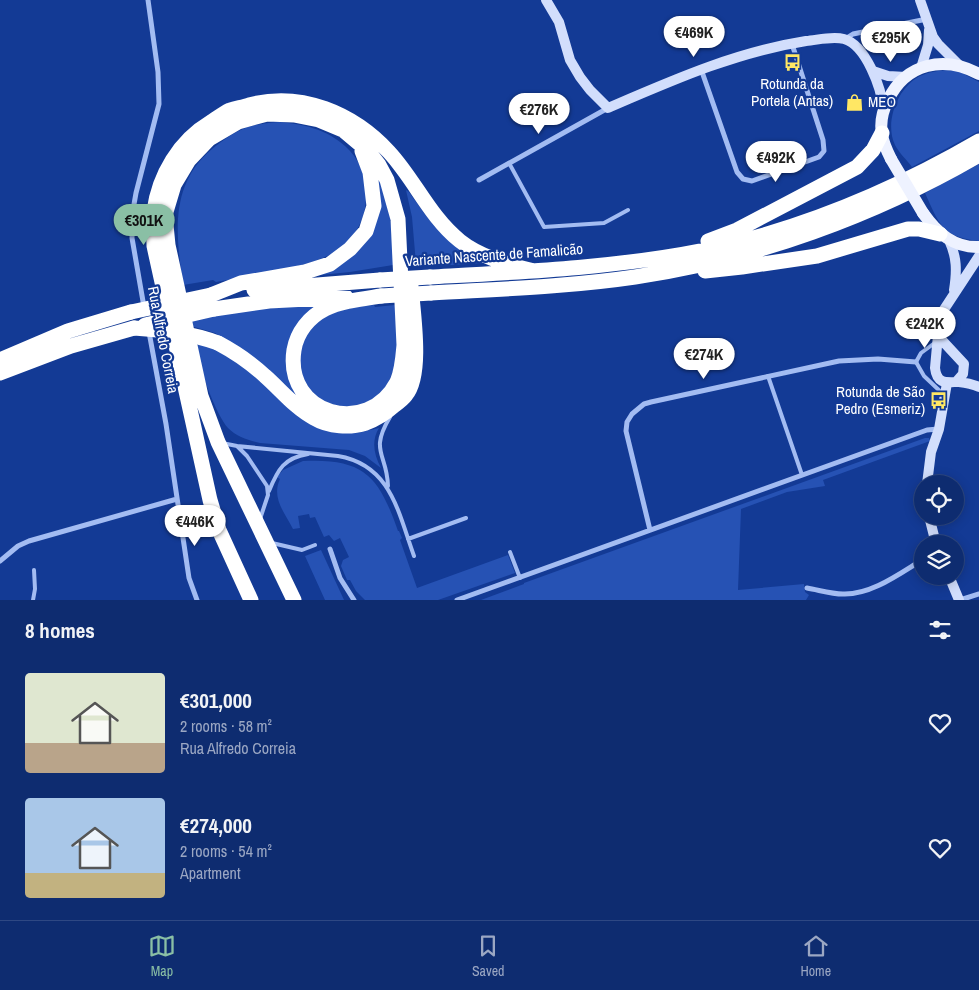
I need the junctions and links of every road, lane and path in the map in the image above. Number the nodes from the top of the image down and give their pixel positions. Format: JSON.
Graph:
{"nodes":[{"id":1,"x":148,"y":0,"type":"edge"},
{"id":2,"x":546,"y":0,"type":"edge"},
{"id":3,"x":920,"y":0,"type":"edge"},
{"id":4,"x":928,"y":23,"type":"junction"},
{"id":5,"x":845,"y":39,"type":"junction"},
{"id":6,"x":792,"y":44,"type":"junction"},
{"id":7,"x":959,"y":65,"type":"junction"},
{"id":8,"x":701,"y":68,"type":"junction"},
{"id":9,"x":921,"y":68,"type":"junction"},
{"id":10,"x":873,"y":71,"type":"junction"},
{"id":11,"x":979,"y":74,"type":"edge"},
{"id":12,"x":906,"y":77,"type":"junction"},
{"id":13,"x":608,"y":108,"type":"junction"},
{"id":14,"x":884,"y":110,"type":"junction"},
{"id":15,"x":882,"y":133,"type":"junction"},
{"id":16,"x":362,"y":137,"type":"junction"},
{"id":17,"x":979,"y":141,"type":"edge"},
{"id":18,"x":979,"y":155,"type":"edge"},
{"id":19,"x":509,"y":163,"type":"junction"},
{"id":20,"x":479,"y":180,"type":"dead end"},
{"id":21,"x":628,"y":210,"type":"dead end"},
{"id":22,"x":944,"y":237,"type":"junction"},
{"id":23,"x":979,"y":247,"type":"edge"},
{"id":24,"x":979,"y":256,"type":"edge"},
{"id":25,"x":659,"y":257,"type":"junction"},
{"id":26,"x":533,"y":271,"type":"junction"},
{"id":27,"x":636,"y":276,"type":"junction"},
{"id":28,"x":954,"y":292,"type":"junction"},
{"id":29,"x":381,"y":296,"type":"junction"},
{"id":30,"x":212,"y":302,"type":"junction"},
{"id":31,"x":134,"y":328,"type":"junction"},
{"id":32,"x":938,"y":339,"type":"junction"},
{"id":33,"x":955,"y":356,"type":"junction"},
{"id":34,"x":0,"y":360,"type":"edge"},
{"id":35,"x":916,"y":362,"type":"junction"},
{"id":36,"x":936,"y":363,"type":"junction"},
{"id":37,"x":964,"y":368,"type":"junction"},
{"id":38,"x":0,"y":373,"type":"edge"},
{"id":39,"x":768,"y":376,"type":"junction"},
{"id":40,"x":951,"y":382,"type":"junction"},
{"id":41,"x":979,"y":385,"type":"edge"},
{"id":42,"x":942,"y":393,"type":"dead end"},
{"id":43,"x":407,"y":394,"type":"junction"},
{"id":44,"x":939,"y":429,"type":"junction"},
{"id":45,"x":218,"y":442,"type":"junction"},
{"id":46,"x":237,"y":446,"type":"junction"},
{"id":47,"x":316,"y":453,"type":"junction"},
{"id":48,"x":802,"y":475,"type":"junction"},
{"id":49,"x":928,"y":475,"type":"edge"},
{"id":50,"x":388,"y":488,"type":"junction"},
{"id":51,"x":269,"y":490,"type":"junction"},
{"id":52,"x":177,"y":499,"type":"junction"},
{"id":53,"x":466,"y":518,"type":"dead end"},
{"id":54,"x":258,"y":524,"type":"junction"},
{"id":55,"x":650,"y":530,"type":"junction"},
{"id":56,"x":408,"y":539,"type":"junction"},
{"id":57,"x":267,"y":541,"type":"junction"},
{"id":58,"x":315,"y":545,"type":"dead end"},
{"id":59,"x":330,"y":549,"type":"dead end"},
{"id":60,"x":510,"y":552,"type":"dead end"},
{"id":61,"x":414,"y":556,"type":"dead end"},
{"id":62,"x":0,"y":561,"type":"edge"},
{"id":63,"x":914,"y":565,"type":"edge"},
{"id":64,"x":34,"y":570,"type":"dead end"},
{"id":65,"x":520,"y":578,"type":"junction"},
{"id":66,"x":953,"y":585,"type":"edge"},
{"id":67,"x":808,"y":588,"type":"dead end"},
{"id":68,"x":979,"y":594,"type":"edge"},
{"id":69,"x":33,"y":600,"type":"edge"},
{"id":70,"x":197,"y":600,"type":"edge"},
{"id":71,"x":251,"y":600,"type":"edge"},
{"id":72,"x":294,"y":600,"type":"edge"},
{"id":73,"x":354,"y":600,"type":"edge"},
{"id":74,"x":457,"y":600,"type":"edge"},
{"id":75,"x":960,"y":600,"type":"edge"}],
"edges":[{"from":1,"to":52,"type":"street","name":"Rua Alfredo Correia"},
{"from":2,"to":13,"type":"street"},
{"from":3,"to":4,"type":"street"},
{"from":4,"to":5,"type":"street"},
{"from":4,"to":7,"type":"street"},
{"from":4,"to":9,"type":"street"},
{"from":5,"to":6,"type":"street"},
{"from":5,"to":10,"type":"street"},
{"from":6,"to":8,"type":"street"},
{"from":6,"to":8,"type":"street"},
{"from":7,"to":9,"type":"main road"},
{"from":7,"to":11,"type":"main road"},
{"from":8,"to":13,"type":"street"},
{"from":9,"to":12,"type":"main road"},
{"from":10,"to":12,"type":"street"},
{"from":10,"to":14,"type":"street"},
{"from":12,"to":14,"type":"main road"},
{"from":13,"to":19,"type":"street"},
{"from":14,"to":15,"type":"main road"},
{"from":15,"to":22,"type":"main road","bridge":true},
{"from":15,"to":25,"type":"highway"},
{"from":16,"to":26,"type":"highway"},
{"from":16,"to":29,"type":"highway"},
{"from":16,"to":30,"type":"highway"},
{"from":16,"to":43,"type":"highway"},
{"from":16,"to":45,"type":"highway"},
{"from":16,"to":71,"type":"highway"},
{"from":17,"to":25,"type":"highway","name":"Variante Nascente de Famalicão"},
{"from":18,"to":27,"type":"highway","name":"Variante Nascente de Famalicão"},
{"from":19,"to":20,"type":"street"},
{"from":19,"to":21,"type":"lane"},
{"from":22,"to":23,"type":"main road"},
{"from":22,"to":27,"type":"highway"},
{"from":22,"to":28,"type":"street"},
{"from":24,"to":28,"type":"street"},
{"from":25,"to":26,"type":"highway","name":"Variante Nascente de Famalicão"},
{"from":26,"to":30,"type":"highway","name":"Variante Nascente de Famalicão","bridge":true},
{"from":27,"to":29,"type":"highway","name":"Variante Nascente de Famalicão","bridge":true},
{"from":28,"to":32,"type":"street"},
{"from":29,"to":30,"type":"highway","name":"Variante Nascente de Famalicão"},
{"from":30,"to":31,"type":"highway","name":"Variante Nascente de Famalicão","bridge":true},
{"from":30,"to":34,"type":"highway","name":"Variante Nascente de Famalicão","bridge":true},
{"from":31,"to":38,"type":"highway","name":"Variante Nascente de Famalicão"},
{"from":31,"to":43,"type":"highway","bridge":true},
{"from":32,"to":33,"type":"street"},
{"from":32,"to":35,"type":"lane"},
{"from":32,"to":36,"type":"street"},
{"from":33,"to":36,"type":"street"},
{"from":33,"to":37,"type":"street"},
{"from":35,"to":39,"type":"street"},
{"from":35,"to":42,"type":"lane"},
{"from":36,"to":40,"type":"street"},
{"from":37,"to":40,"type":"street"},
{"from":37,"to":41,"type":"street"},
{"from":39,"to":48,"type":"lane"},
{"from":39,"to":55,"type":"street"},
{"from":40,"to":41,"type":"street"},
{"from":40,"to":44,"type":"street"},
{"from":43,"to":50,"type":"lane"},
{"from":44,"to":48,"type":"street"},
{"from":44,"to":49,"type":"street"},
{"from":45,"to":46,"type":"lane"},
{"from":45,"to":54,"type":"highway"},
{"from":46,"to":47,"type":"lane"},
{"from":46,"to":51,"type":"lane"},
{"from":47,"to":50,"type":"lane"},
{"from":47,"to":51,"type":"lane"},
{"from":48,"to":55,"type":"street"},
{"from":50,"to":56,"type":"lane"},
{"from":51,"to":54,"type":"lane"},
{"from":52,"to":62,"type":"street"},
{"from":52,"to":70,"type":"street","name":"Rua Alfredo Correia"},
{"from":53,"to":56,"type":"lane"},
{"from":54,"to":57,"type":"highway"},
{"from":55,"to":65,"type":"street"},
{"from":56,"to":61,"type":"lane"},
{"from":57,"to":58,"type":"lane"},
{"from":57,"to":72,"type":"highway"},
{"from":59,"to":73,"type":"street"},
{"from":60,"to":65,"type":"lane"},
{"from":63,"to":67,"type":"street"},
{"from":64,"to":69,"type":"lane"},
{"from":65,"to":74,"type":"street"},
{"from":66,"to":75,"type":"street"},
{"from":68,"to":75,"type":"street"}]}
